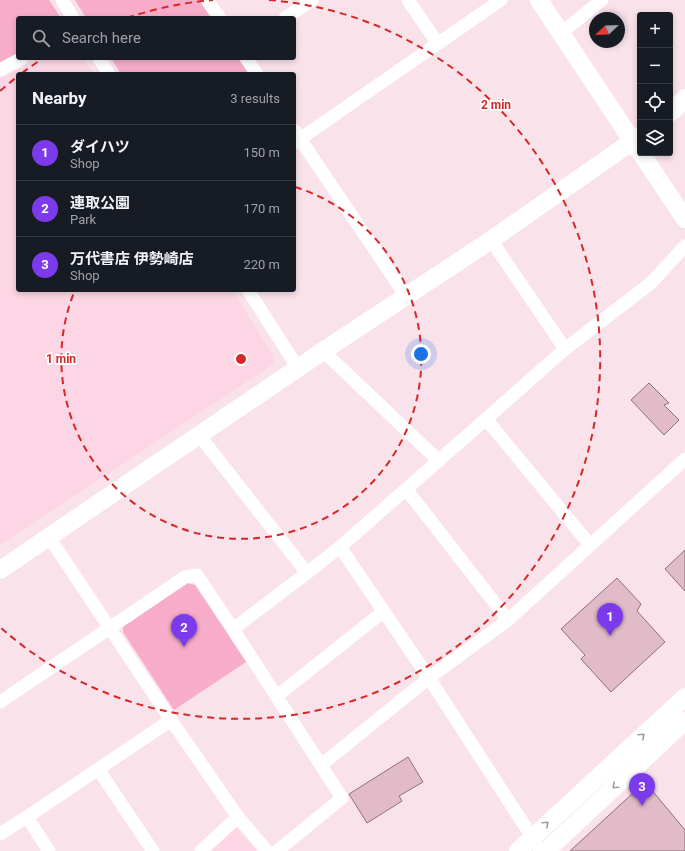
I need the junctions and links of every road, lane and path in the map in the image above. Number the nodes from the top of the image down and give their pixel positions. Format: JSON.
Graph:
{"nodes":[{"id":1,"x":62,"y":0,"type":"edge"},
{"id":2,"x":207,"y":0,"type":"edge"},
{"id":3,"x":312,"y":0,"type":"edge"},
{"id":4,"x":408,"y":0,"type":"edge"},
{"id":5,"x":501,"y":0,"type":"edge"},
{"id":6,"x":538,"y":0,"type":"edge"},
{"id":7,"x":602,"y":0,"type":"edge"},
{"id":8,"x":72,"y":16,"type":"edge"},
{"id":9,"x":219,"y":16,"type":"edge"},
{"id":10,"x":288,"y":16,"type":"edge"},
{"id":11,"x":561,"y":33,"type":"junction"},
{"id":12,"x":438,"y":44,"type":"junction"},
{"id":13,"x":18,"y":60,"type":"edge"},
{"id":14,"x":100,"y":60,"type":"edge"},
{"id":15,"x":247,"y":60,"type":"edge"},
{"id":16,"x":0,"y":70,"type":"edge"},
{"id":17,"x":108,"y":72,"type":"edge"},
{"id":18,"x":256,"y":72,"type":"edge"},
{"id":19,"x":685,"y":98,"type":"edge"},
{"id":20,"x":673,"y":110,"type":"edge"},
{"id":21,"x":296,"y":137,"type":"edge"},
{"id":22,"x":637,"y":143,"type":"edge"},
{"id":23,"x":637,"y":147,"type":"edge"},
{"id":24,"x":645,"y":156,"type":"edge"},
{"id":25,"x":685,"y":219,"type":"edge"},
{"id":26,"x":491,"y":240,"type":"junction"},
{"id":27,"x":685,"y":246,"type":"edge"},
{"id":28,"x":249,"y":292,"type":"edge"},
{"id":29,"x":406,"y":296,"type":"junction"},
{"id":30,"x":565,"y":349,"type":"junction"},
{"id":31,"x":323,"y":350,"type":"junction"},
{"id":32,"x":298,"y":368,"type":"junction"},
{"id":33,"x":486,"y":419,"type":"junction"},
{"id":34,"x":199,"y":435,"type":"junction"},
{"id":35,"x":685,"y":459,"type":"edge"},
{"id":36,"x":438,"y":461,"type":"junction"},
{"id":37,"x":406,"y":489,"type":"junction"},
{"id":38,"x":49,"y":537,"type":"junction"},
{"id":39,"x":590,"y":545,"type":"junction"},
{"id":40,"x":340,"y":547,"type":"junction"},
{"id":41,"x":0,"y":570,"type":"edge"},
{"id":42,"x":307,"y":573,"type":"junction"},
{"id":43,"x":384,"y":611,"type":"junction"},
{"id":44,"x":508,"y":620,"type":"junction"},
{"id":45,"x":110,"y":627,"type":"junction"},
{"id":46,"x":233,"y":628,"type":"junction"},
{"id":47,"x":429,"y":678,"type":"junction"},
{"id":48,"x":276,"y":696,"type":"junction"},
{"id":49,"x":685,"y":696,"type":"edge"},
{"id":50,"x":0,"y":702,"type":"edge"},
{"id":51,"x":171,"y":720,"type":"junction"},
{"id":52,"x":685,"y":721,"type":"edge"},
{"id":53,"x":321,"y":765,"type":"junction"},
{"id":54,"x":98,"y":769,"type":"junction"},
{"id":55,"x":26,"y":817,"type":"junction"},
{"id":56,"x":238,"y":817,"type":"junction"},
{"id":57,"x":0,"y":834,"type":"edge"},
{"id":58,"x":536,"y":844,"type":"edge"},
{"id":59,"x":49,"y":851,"type":"edge"},
{"id":60,"x":153,"y":851,"type":"edge"},
{"id":61,"x":201,"y":851,"type":"edge"},
{"id":62,"x":267,"y":851,"type":"edge"},
{"id":63,"x":277,"y":851,"type":"edge"},
{"id":64,"x":518,"y":851,"type":"edge"},
{"id":65,"x":546,"y":851,"type":"edge"}],
"edges":[{"from":1,"to":8,"type":"street"},
{"from":2,"to":9,"type":"street"},
{"from":3,"to":10,"type":"street"},
{"from":4,"to":12,"type":"street"},
{"from":5,"to":12,"type":"street"},
{"from":6,"to":11,"type":"street"},
{"from":7,"to":11,"type":"street"},
{"from":11,"to":22,"type":"street"},
{"from":12,"to":21,"type":"street"},
{"from":13,"to":16,"type":"street"},
{"from":14,"to":17,"type":"street"},
{"from":15,"to":18,"type":"street"},
{"from":19,"to":20,"type":"street"},
{"from":21,"to":29,"type":"street"},
{"from":23,"to":26,"type":"street"},
{"from":24,"to":25,"type":"street"},
{"from":26,"to":29,"type":"street"},
{"from":26,"to":30,"type":"street"},
{"from":27,"to":30,"type":"street"},
{"from":28,"to":32,"type":"street"},
{"from":29,"to":31,"type":"street"},
{"from":30,"to":33,"type":"street"},
{"from":31,"to":32,"type":"street"},
{"from":31,"to":36,"type":"street"},
{"from":32,"to":34,"type":"street"},
{"from":33,"to":36,"type":"street"},
{"from":33,"to":39,"type":"street"},
{"from":34,"to":38,"type":"street"},
{"from":34,"to":42,"type":"street"},
{"from":35,"to":39,"type":"street"},
{"from":36,"to":37,"type":"street"},
{"from":37,"to":40,"type":"street"},
{"from":37,"to":44,"type":"street"},
{"from":38,"to":41,"type":"street"},
{"from":38,"to":45,"type":"street"},
{"from":39,"to":44,"type":"street"},
{"from":40,"to":42,"type":"street"},
{"from":40,"to":43,"type":"street"},
{"from":42,"to":46,"type":"street"},
{"from":43,"to":47,"type":"street"},
{"from":43,"to":48,"type":"street"},
{"from":44,"to":47,"type":"street"},
{"from":45,"to":46,"type":"street"},
{"from":45,"to":50,"type":"street"},
{"from":45,"to":51,"type":"street"},
{"from":46,"to":48,"type":"street"},
{"from":47,"to":53,"type":"street"},
{"from":47,"to":58,"type":"street"},
{"from":48,"to":53,"type":"street"},
{"from":58,"to":49,"type":"street","one_way":true},
{"from":51,"to":54,"type":"street"},
{"from":51,"to":56,"type":"street"},
{"from":52,"to":65,"type":"street","one_way":true},
{"from":53,"to":63,"type":"street"},
{"from":54,"to":55,"type":"street"},
{"from":54,"to":60,"type":"street"},
{"from":55,"to":57,"type":"street"},
{"from":55,"to":59,"type":"street"},
{"from":56,"to":61,"type":"street"},
{"from":56,"to":62,"type":"street"},
{"from":58,"to":64,"type":"street"}]}
